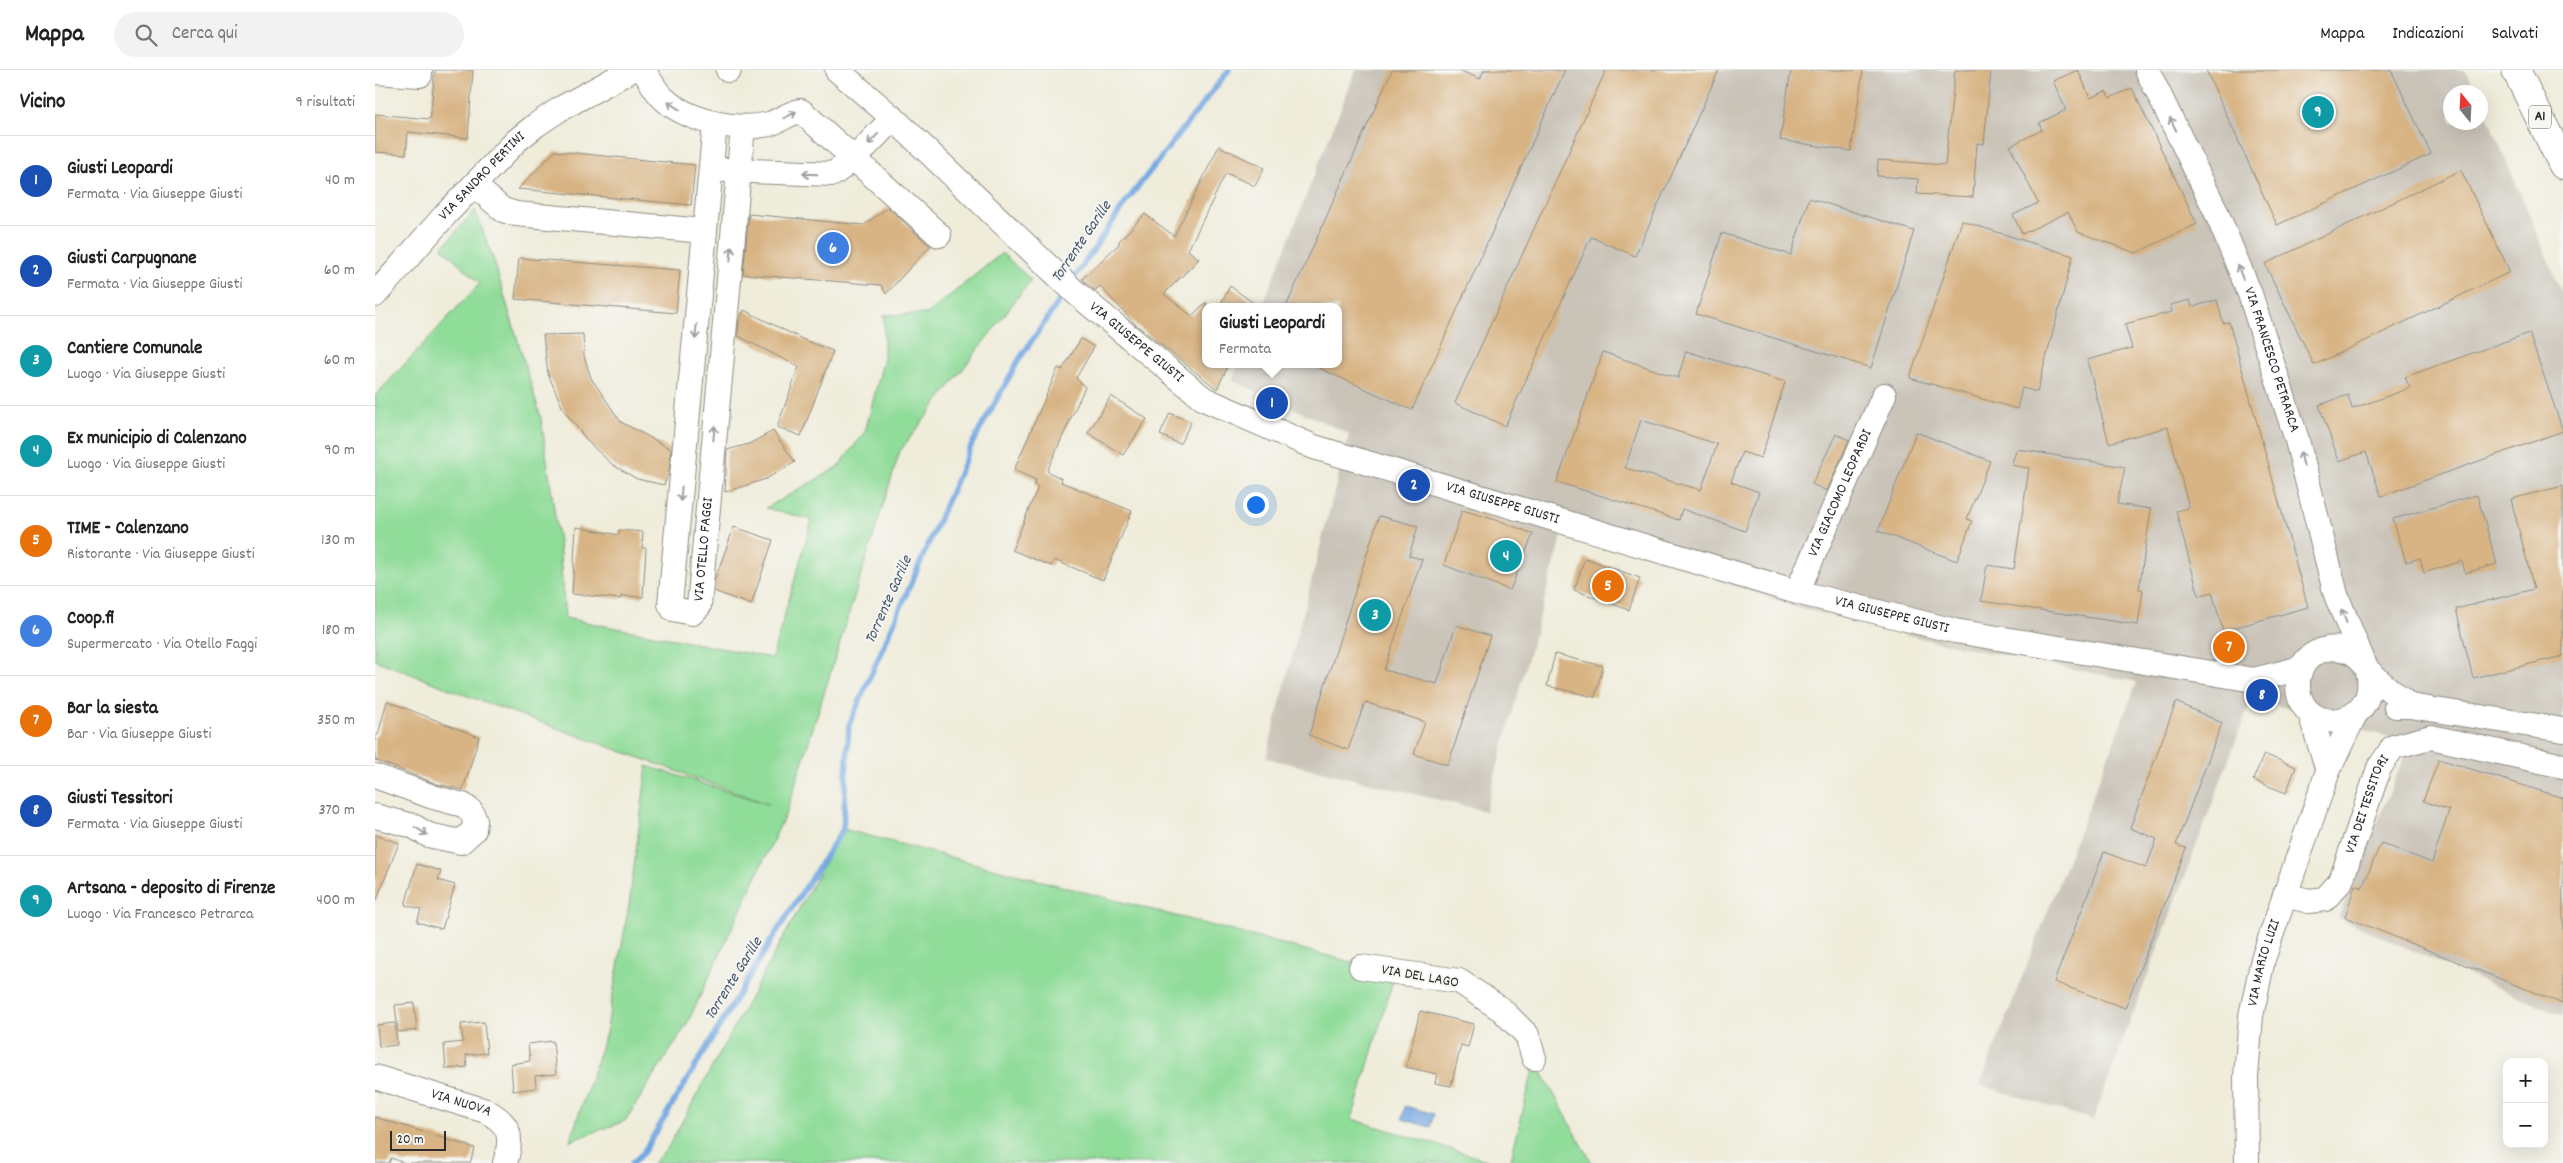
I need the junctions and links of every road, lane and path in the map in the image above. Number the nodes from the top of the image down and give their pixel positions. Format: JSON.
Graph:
{"nodes":[{"id":1,"x":2147,"y":70,"type":"edge"},
{"id":2,"x":2516,"y":70,"type":"edge"},
{"id":3,"x":643,"y":71,"type":"edge"},
{"id":4,"x":375,"y":72,"type":"edge"},
{"id":5,"x":836,"y":72,"type":"edge"},
{"id":6,"x":420,"y":73,"type":"edge"},
{"id":7,"x":893,"y":118,"type":"junction"},
{"id":8,"x":715,"y":124,"type":"junction"},
{"id":9,"x":743,"y":127,"type":"junction"},
{"id":10,"x":854,"y":159,"type":"junction"},
{"id":11,"x":2563,"y":165,"type":"edge"},
{"id":12,"x":710,"y":168,"type":"junction"},
{"id":13,"x":739,"y":172,"type":"junction"},
{"id":14,"x":474,"y":184,"type":"junction"},
{"id":15,"x":704,"y":231,"type":"junction"},
{"id":16,"x":939,"y":235,"type":"dead end"},
{"id":17,"x":700,"y":291,"type":"junction"},
{"id":18,"x":726,"y":294,"type":"junction"},
{"id":19,"x":375,"y":296,"type":"edge"},
{"id":20,"x":1884,"y":395,"type":"dead end"},
{"id":21,"x":1797,"y":592,"type":"junction"},
{"id":22,"x":2365,"y":666,"type":"junction"},
{"id":23,"x":2301,"y":668,"type":"junction"},
{"id":24,"x":2254,"y":680,"type":"junction"},
{"id":25,"x":2410,"y":706,"type":"junction"},
{"id":26,"x":2306,"y":708,"type":"junction"},
{"id":27,"x":2360,"y":710,"type":"junction"},
{"id":28,"x":2563,"y":730,"type":"edge"},
{"id":29,"x":2563,"y":766,"type":"edge"},
{"id":30,"x":2328,"y":771,"type":"junction"},
{"id":31,"x":375,"y":776,"type":"edge"},
{"id":32,"x":375,"y":816,"type":"edge"},
{"id":33,"x":2285,"y":895,"type":"junction"},
{"id":34,"x":1361,"y":967,"type":"dead end"},
{"id":35,"x":1534,"y":1058,"type":"dead end"},
{"id":36,"x":375,"y":1077,"type":"edge"},
{"id":37,"x":505,"y":1163,"type":"edge"},
{"id":38,"x":2247,"y":1163,"type":"edge"}],
"edges":[{"from":22,"to":1,"type":"street","name":"VIA FRANCESCO PETRARCA","one_way":true},
{"from":2,"to":11,"type":"highway","number":"A1"},
{"from":8,"to":3,"type":"street","one_way":true},
{"from":3,"to":14,"type":"street","name":"VIA SANDRO PERTINI"},
{"from":4,"to":6,"type":"street"},
{"from":5,"to":7,"type":"street","name":"VIA GIUSEPPE GIUSTI"},
{"from":7,"to":10,"type":"street","one_way":true},
{"from":7,"to":21,"type":"street","name":"VIA GIUSEPPE GIUSTI"},
{"from":8,"to":9,"type":"street"},
{"from":8,"to":12,"type":"street","name":"VIA OTELLO FAGGI"},
{"from":9,"to":10,"type":"street","one_way":true},
{"from":9,"to":13,"type":"street","name":"VIA OTELLO FAGGI"},
{"from":10,"to":13,"type":"street","one_way":true},
{"from":10,"to":16,"type":"street"},
{"from":12,"to":13,"type":"street"},
{"from":12,"to":15,"type":"street","name":"VIA OTELLO FAGGI"},
{"from":18,"to":13,"type":"street","name":"VIA OTELLO FAGGI","one_way":true},
{"from":14,"to":15,"type":"street"},
{"from":14,"to":19,"type":"street","name":"VIA SANDRO PERTINI"},
{"from":15,"to":17,"type":"street","name":"VIA OTELLO FAGGI"},
{"from":17,"to":18,"type":"street"},
{"from":17,"to":18,"type":"street","name":"VIA OTELLO FAGGI","one_way":true},
{"from":20,"to":21,"type":"street","name":"VIA GIACOMO LEOPARDI"},
{"from":21,"to":24,"type":"street","name":"VIA GIUSEPPE GIUSTI"},
{"from":22,"to":23,"type":"street","name":"VIA GIUSEPPE GIUSTI"},
{"from":22,"to":25,"type":"street","name":"VIA GIUSEPPE GIUSTI"},
{"from":22,"to":27,"type":"street"},
{"from":23,"to":24,"type":"street","name":"VIA GIUSEPPE GIUSTI"},
{"from":23,"to":26,"type":"street"},
{"from":24,"to":26,"type":"street","name":"VIA GIUSEPPE GIUSTI"},
{"from":25,"to":27,"type":"street","name":"VIA GIUSEPPE GIUSTI"},
{"from":25,"to":28,"type":"street","name":"VIA GIUSEPPE GIUSTI"},
{"from":26,"to":27,"type":"street","name":"VIA GIUSEPPE GIUSTI"},
{"from":26,"to":30,"type":"street"},
{"from":27,"to":30,"type":"street","name":"VIA MARIO LUZI"},
{"from":29,"to":33,"type":"street","name":"VIA DEI TESSITORI"},
{"from":30,"to":33,"type":"street","name":"VIA MARIO LUZI"},
{"from":32,"to":31,"type":"street","one_way":true},
{"from":33,"to":38,"type":"street","name":"VIA MARIO LUZI"},
{"from":34,"to":35,"type":"street","name":"VIA DEL LAGO"},
{"from":36,"to":37,"type":"street","name":"VIA NUOVA"}]}
